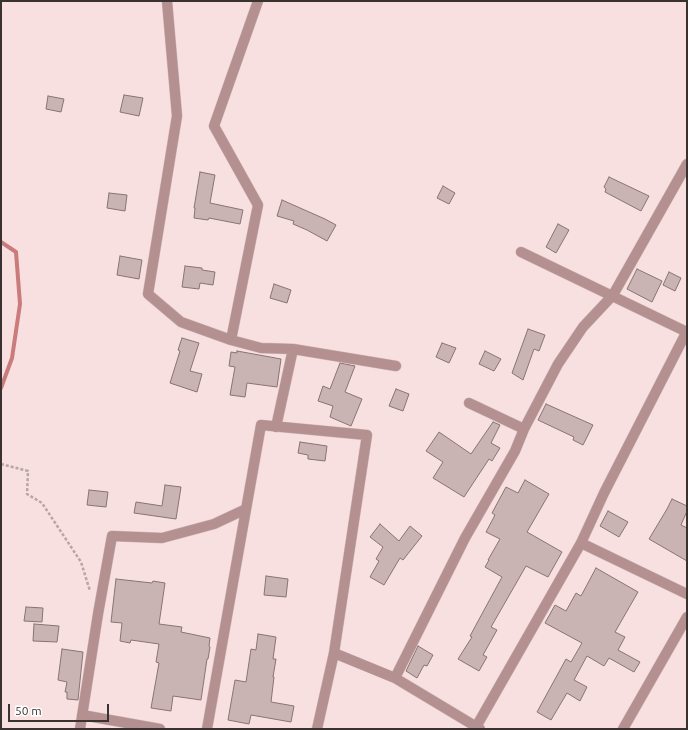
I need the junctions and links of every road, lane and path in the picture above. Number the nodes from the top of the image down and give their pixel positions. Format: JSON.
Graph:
{"nodes":[{"id":1,"x":167,"y":1,"type":"edge"},
{"id":2,"x":258,"y":1,"type":"edge"},
{"id":3,"x":687,"y":164,"type":"edge"},
{"id":4,"x":522,"y":252,"type":"dead end"},
{"id":5,"x":613,"y":295,"type":"junction"},
{"id":6,"x":687,"y":332,"type":"edge"},
{"id":7,"x":231,"y":340,"type":"junction"},
{"id":8,"x":293,"y":349,"type":"junction"},
{"id":9,"x":396,"y":366,"type":"dead end"},
{"id":10,"x":470,"y":403,"type":"dead end"},
{"id":11,"x":276,"y":427,"type":"junction"},
{"id":12,"x":524,"y":429,"type":"junction"},
{"id":13,"x":1,"y":464,"type":"edge"},
{"id":14,"x":246,"y":509,"type":"junction"},
{"id":15,"x":581,"y":543,"type":"junction"},
{"id":16,"x":91,"y":592,"type":"dead end"},
{"id":17,"x":687,"y":594,"type":"edge"},
{"id":18,"x":687,"y":617,"type":"edge"},
{"id":19,"x":334,"y":653,"type":"junction"},
{"id":20,"x":395,"y":678,"type":"junction"},
{"id":21,"x":82,"y":715,"type":"junction"},
{"id":22,"x":478,"y":728,"type":"edge"},
{"id":23,"x":80,"y":729,"type":"edge"},
{"id":24,"x":160,"y":729,"type":"edge"},
{"id":25,"x":207,"y":729,"type":"edge"},
{"id":26,"x":317,"y":729,"type":"edge"},
{"id":27,"x":623,"y":729,"type":"edge"}],
"edges":[{"from":1,"to":7,"type":"street"},
{"from":2,"to":7,"type":"street"},
{"from":3,"to":5,"type":"street"},
{"from":4,"to":5,"type":"street"},
{"from":5,"to":6,"type":"street"},
{"from":5,"to":12,"type":"street"},
{"from":6,"to":15,"type":"street"},
{"from":7,"to":8,"type":"street"},
{"from":8,"to":9,"type":"street"},
{"from":8,"to":11,"type":"street"},
{"from":10,"to":12,"type":"street"},
{"from":11,"to":14,"type":"street"},
{"from":11,"to":19,"type":"street"},
{"from":12,"to":20,"type":"street"},
{"from":13,"to":16,"type":"path"},
{"from":14,"to":21,"type":"street"},
{"from":14,"to":25,"type":"street"},
{"from":15,"to":17,"type":"street"},
{"from":15,"to":22,"type":"street"},
{"from":18,"to":27,"type":"street"},
{"from":19,"to":20,"type":"street"},
{"from":19,"to":26,"type":"street"},
{"from":20,"to":22,"type":"street"},
{"from":21,"to":23,"type":"street"},
{"from":21,"to":24,"type":"street"}]}
